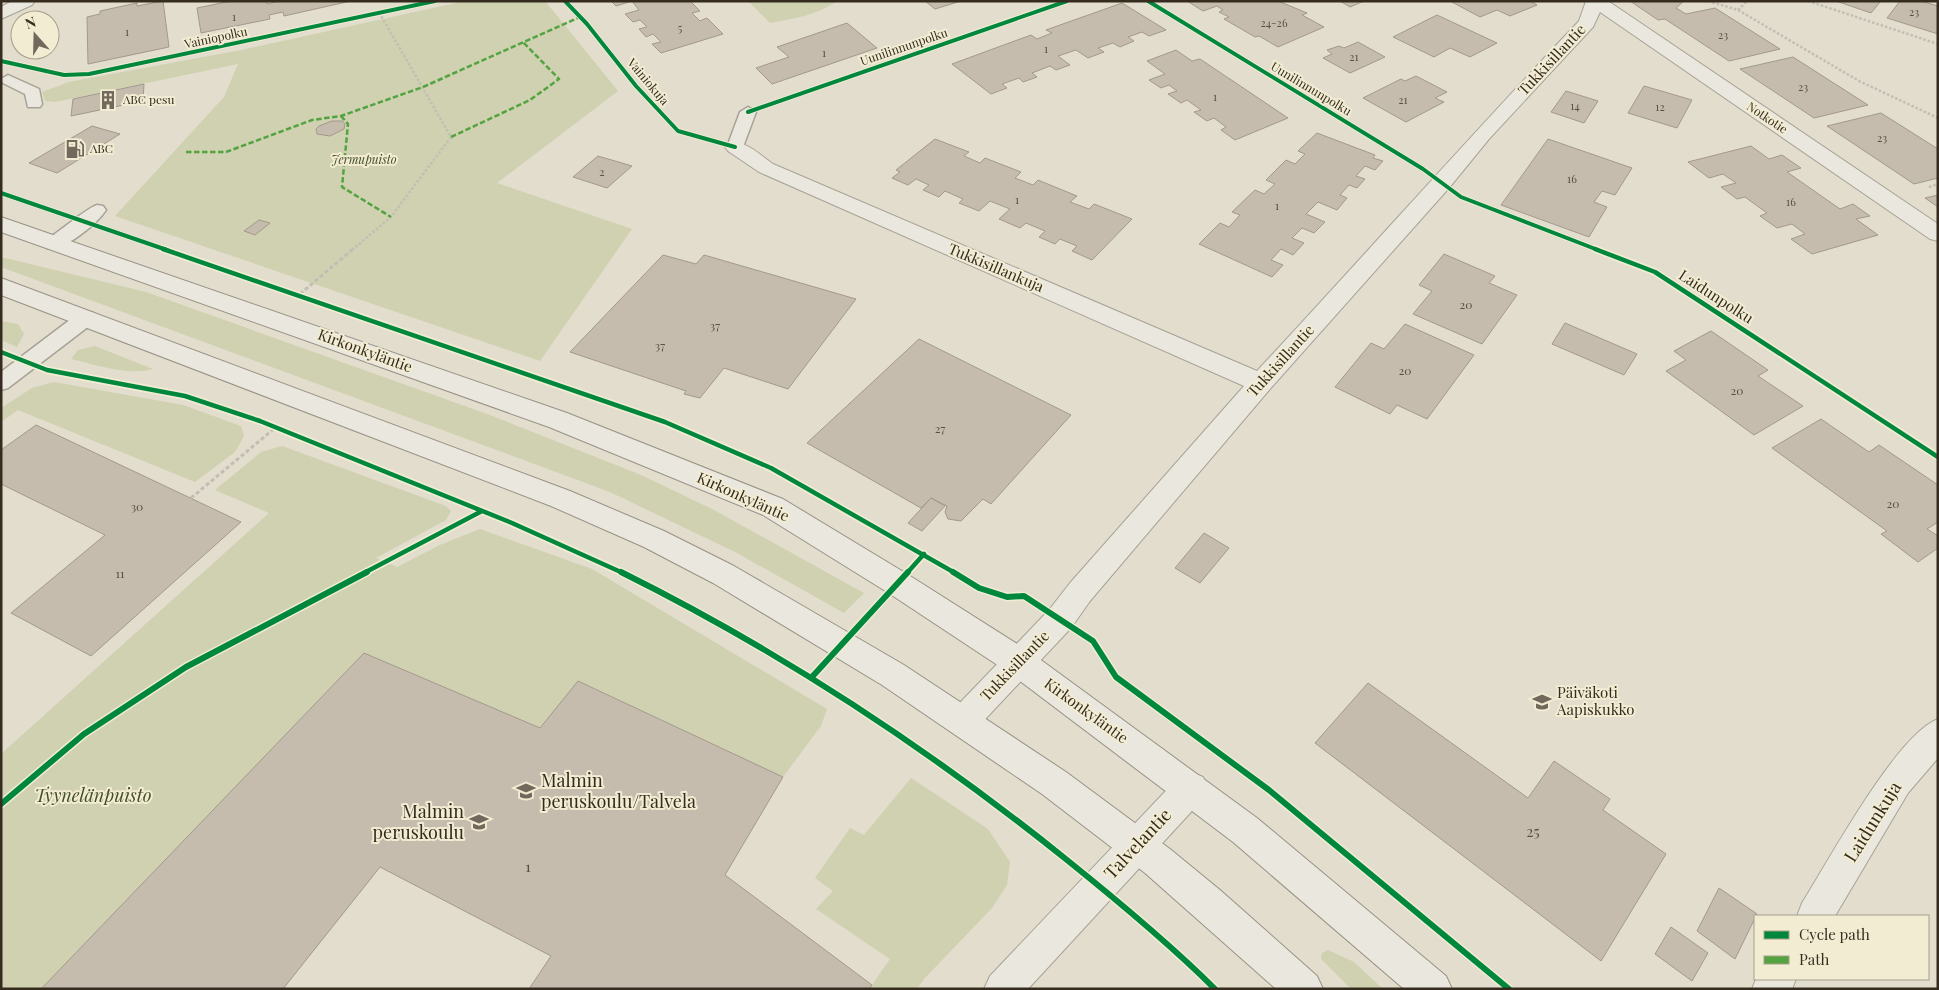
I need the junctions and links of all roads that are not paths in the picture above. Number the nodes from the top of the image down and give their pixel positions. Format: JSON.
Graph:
{"nodes":[{"id":1,"x":1596,"y":1,"type":"edge"},
{"id":2,"x":3,"y":80,"type":"edge"},
{"id":3,"x":34,"y":104,"type":"dead end"},
{"id":4,"x":748,"y":112,"type":"dead end"},
{"id":5,"x":735,"y":146,"type":"joint"},
{"id":6,"x":97,"y":210,"type":"dead end"},
{"id":7,"x":1,"y":224,"type":"edge"},
{"id":8,"x":1938,"y":234,"type":"edge"},
{"id":9,"x":53,"y":244,"type":"junction"},
{"id":10,"x":1,"y":286,"type":"edge"},
{"id":11,"x":86,"y":318,"type":"junction"},
{"id":12,"x":1261,"y":382,"type":"junction"},
{"id":13,"x":1,"y":383,"type":"edge"},
{"id":14,"x":1019,"y":662,"type":"junction"},
{"id":15,"x":964,"y":720,"type":"junction"},
{"id":16,"x":1938,"y":734,"type":"edge"},
{"id":17,"x":1191,"y":788,"type":"junction"},
{"id":18,"x":1136,"y":844,"type":"junction"},
{"id":19,"x":1816,"y":915,"type":"edge"},
{"id":20,"x":1003,"y":989,"type":"edge"},
{"id":21,"x":1304,"y":989,"type":"edge"},
{"id":22,"x":1433,"y":989,"type":"edge"}],
"edges":[{"from":1,"to":8,"type":"street","name":"Notkotie"},
{"from":1,"to":12,"type":"street","name":"Tukkisillantie"},
{"from":2,"to":3,"type":"lane"},
{"from":4,"to":5,"type":"lane"},
{"from":5,"to":12,"type":"street","name":"Tukkisillankuja"},
{"from":6,"to":9,"type":"lane"},
{"from":7,"to":9,"type":"street","name":"Kirkonkyläntie"},
{"from":9,"to":14,"type":"street","name":"Kirkonkyläntie"},
{"from":10,"to":11,"type":"street"},
{"from":11,"to":13,"type":"lane"},
{"from":11,"to":15,"type":"street"},
{"from":12,"to":14,"type":"street","name":"Tukkisillantie"},
{"from":14,"to":15,"type":"street","name":"Tukkisillantie"},
{"from":14,"to":17,"type":"street","name":"Kirkonkyläntie"},
{"from":15,"to":18,"type":"street"},
{"from":16,"to":19,"type":"street","name":"Laidunkuja"},
{"from":17,"to":18,"type":"street","name":"Talvelantie"},
{"from":17,"to":22,"type":"street","name":"Kirkonkyläntie"},
{"from":18,"to":20,"type":"street","name":"Talvelantie"},
{"from":18,"to":21,"type":"street"}]}
